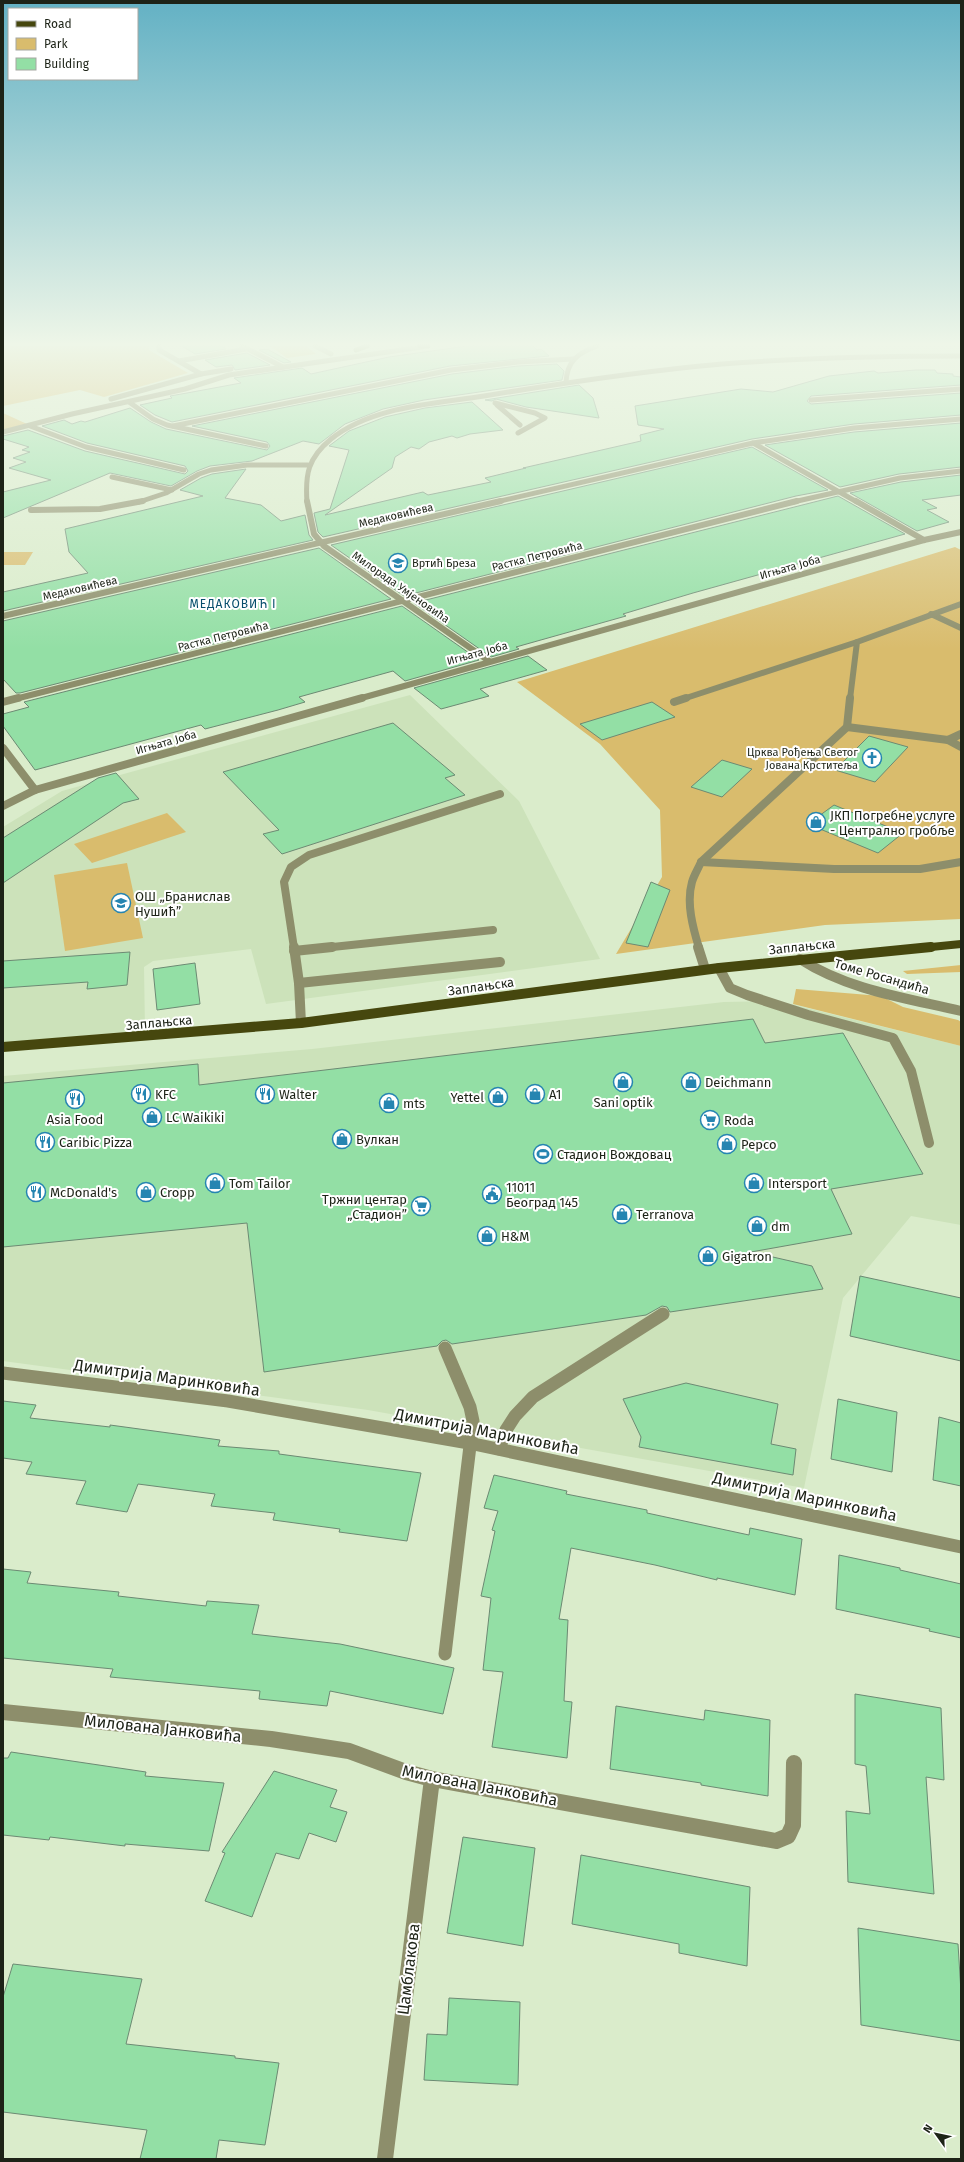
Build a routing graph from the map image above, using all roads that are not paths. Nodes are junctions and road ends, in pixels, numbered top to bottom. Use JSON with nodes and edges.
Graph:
{"nodes":[{"id":1,"x":86,"y":447,"type":"edge"},
{"id":2,"x":324,"y":447,"type":"edge"},
{"id":3,"x":736,"y":447,"type":"edge"},
{"id":4,"x":760,"y":447,"type":"edge"},
{"id":5,"x":308,"y":465,"type":"junction"},
{"id":6,"x":184,"y":470,"type":"dead end"},
{"id":7,"x":961,"y":471,"type":"edge"},
{"id":8,"x":112,"y":477,"type":"dead end"},
{"id":9,"x":172,"y":490,"type":"junction"},
{"id":10,"x":837,"y":491,"type":"junction"},
{"id":11,"x":31,"y":510,"type":"dead end"},
{"id":12,"x":961,"y":532,"type":"edge"},
{"id":13,"x":924,"y":540,"type":"junction"},
{"id":14,"x":321,"y":543,"type":"junction"},
{"id":15,"x":406,"y":601,"type":"junction"},
{"id":16,"x":961,"y":604,"type":"edge"},
{"id":17,"x":931,"y":614,"type":"junction"},
{"id":18,"x":3,"y":616,"type":"edge"},
{"id":19,"x":961,"y":628,"type":"edge"},
{"id":20,"x":857,"y":642,"type":"junction"},
{"id":21,"x":489,"y":661,"type":"junction"},
{"id":22,"x":3,"y":702,"type":"edge"},
{"id":23,"x":674,"y":702,"type":"dead end"},
{"id":24,"x":847,"y":728,"type":"junction"},
{"id":25,"x":961,"y":734,"type":"edge"},
{"id":26,"x":948,"y":740,"type":"junction"},
{"id":27,"x":961,"y":747,"type":"edge"},
{"id":28,"x":3,"y":748,"type":"edge"},
{"id":29,"x":35,"y":790,"type":"junction"},
{"id":30,"x":500,"y":794,"type":"dead end"},
{"id":31,"x":3,"y":806,"type":"edge"},
{"id":32,"x":701,"y":862,"type":"junction"},
{"id":33,"x":961,"y":862,"type":"edge"},
{"id":34,"x":493,"y":930,"type":"dead end"},
{"id":35,"x":961,"y":944,"type":"edge"},
{"id":36,"x":294,"y":951,"type":"junction"},
{"id":37,"x":800,"y":959,"type":"junction"},
{"id":38,"x":500,"y":962,"type":"dead end"},
{"id":39,"x":719,"y":968,"type":"junction"},
{"id":40,"x":705,"y":969,"type":"junction"},
{"id":41,"x":299,"y":983,"type":"junction"},
{"id":42,"x":961,"y":1011,"type":"edge"},
{"id":43,"x":301,"y":1023,"type":"junction"},
{"id":44,"x":3,"y":1048,"type":"edge"},
{"id":45,"x":929,"y":1143,"type":"dead end"},
{"id":46,"x":663,"y":1314,"type":"dead end"},
{"id":47,"x":445,"y":1348,"type":"dead end"},
{"id":48,"x":3,"y":1373,"type":"edge"},
{"id":49,"x":469,"y":1443,"type":"junction"},
{"id":50,"x":499,"y":1449,"type":"junction"},
{"id":51,"x":961,"y":1547,"type":"edge"},
{"id":52,"x":445,"y":1654,"type":"dead end"},
{"id":53,"x":3,"y":1712,"type":"edge"},
{"id":54,"x":794,"y":1763,"type":"dead end"},
{"id":55,"x":432,"y":1778,"type":"junction"},
{"id":56,"x":385,"y":2159,"type":"edge"}],
"edges":[{"from":1,"to":6,"type":"street"},
{"from":2,"to":5,"type":"street"},
{"from":3,"to":14,"type":"street","name":"Медаковићева"},
{"from":4,"to":10,"type":"street"},
{"from":5,"to":9,"type":"street"},
{"from":5,"to":14,"type":"street"},
{"from":7,"to":10,"type":"street","name":"Растка Петровића"},
{"from":8,"to":9,"type":"street"},
{"from":9,"to":11,"type":"street"},
{"from":10,"to":13,"type":"street"},
{"from":10,"to":15,"type":"street","name":"Растка Петровића"},
{"from":12,"to":13,"type":"street","name":"Игњата Јоба"},
{"from":13,"to":21,"type":"street","name":"Игњата Јоба"},
{"from":14,"to":15,"type":"street","name":"Милорада Умјеновића"},
{"from":14,"to":18,"type":"street","name":"Медаковићева"},
{"from":15,"to":21,"type":"street","name":"Милорада Умјеновића"},
{"from":15,"to":22,"type":"street","name":"Растка Петровића"},
{"from":16,"to":17,"type":"street"},
{"from":17,"to":19,"type":"street"},
{"from":17,"to":20,"type":"street"},
{"from":20,"to":23,"type":"street"},
{"from":20,"to":24,"type":"street"},
{"from":21,"to":29,"type":"street","name":"Игњата Јоба"},
{"from":24,"to":26,"type":"street"},
{"from":24,"to":32,"type":"street"},
{"from":25,"to":26,"type":"street"},
{"from":26,"to":27,"type":"street"},
{"from":28,"to":29,"type":"street"},
{"from":29,"to":31,"type":"street","name":"Игњата Јоба"},
{"from":30,"to":36,"type":"street"},
{"from":32,"to":33,"type":"street"},
{"from":32,"to":40,"type":"street"},
{"from":34,"to":36,"type":"street"},
{"from":35,"to":37,"type":"main road","name":"Заплањска"},
{"from":36,"to":41,"type":"street"},
{"from":37,"to":39,"type":"main road","name":"Заплањска"},
{"from":37,"to":42,"type":"street","name":"Томе Росандића"},
{"from":38,"to":41,"type":"street"},
{"from":39,"to":40,"type":"main road","name":"Заплањска"},
{"from":39,"to":45,"type":"street"},
{"from":40,"to":43,"type":"main road","name":"Заплањска"},
{"from":41,"to":43,"type":"street"},
{"from":43,"to":44,"type":"main road","name":"Заплањска"},
{"from":46,"to":50,"type":"street"},
{"from":47,"to":49,"type":"street"},
{"from":48,"to":49,"type":"street","name":"Димитрија Маринковића"},
{"from":49,"to":50,"type":"street","name":"Димитрија Маринковића"},
{"from":49,"to":52,"type":"street"},
{"from":50,"to":51,"type":"street","name":"Димитрија Маринковића"},
{"from":53,"to":55,"type":"street","name":"Милована Јанковића"},
{"from":54,"to":55,"type":"street","name":"Милована Јанковића"},
{"from":55,"to":56,"type":"street","name":"Цамблакова"}]}
